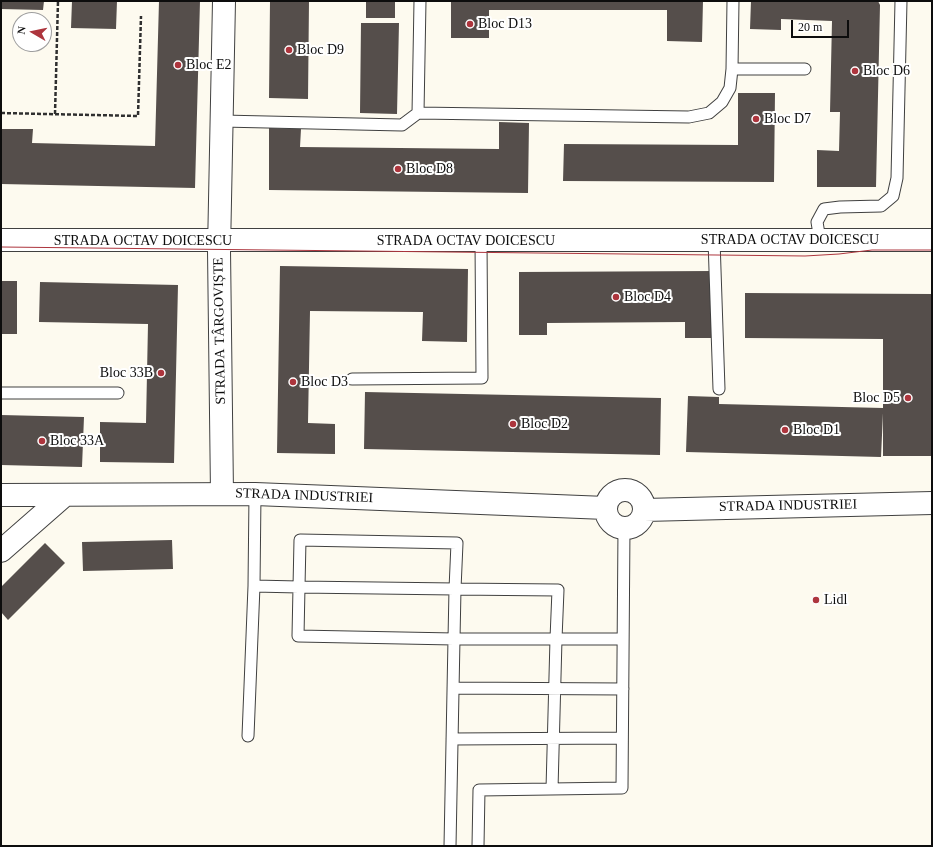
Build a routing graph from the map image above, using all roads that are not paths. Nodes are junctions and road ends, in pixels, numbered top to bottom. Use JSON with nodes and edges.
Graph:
{"nodes":[{"id":1,"x":224,"y":1,"type":"edge"},
{"id":2,"x":420,"y":1,"type":"edge"},
{"id":3,"x":733,"y":1,"type":"edge"},
{"id":4,"x":901,"y":1,"type":"edge"},
{"id":5,"x":732,"y":69,"type":"junction"},
{"id":6,"x":805,"y":69,"type":"dead end"},
{"id":7,"x":418,"y":113,"type":"junction"},
{"id":8,"x":222,"y":121,"type":"junction"},
{"id":9,"x":1,"y":240,"type":"edge"},
{"id":10,"x":714,"y":240,"type":"junction"},
{"id":11,"x":820,"y":240,"type":"junction"},
{"id":12,"x":932,"y":240,"type":"edge"},
{"id":13,"x":220,"y":241,"type":"junction"},
{"id":14,"x":481,"y":241,"type":"junction"},
{"id":15,"x":352,"y":378,"type":"dead end"},
{"id":16,"x":719,"y":389,"type":"dead end"},
{"id":17,"x":1,"y":393,"type":"edge"},
{"id":18,"x":118,"y":393,"type":"dead end"},
{"id":19,"x":222,"y":494,"type":"junction"},
{"id":20,"x":255,"y":494,"type":"junction"},
{"id":21,"x":1,"y":495,"type":"edge"},
{"id":22,"x":64,"y":496,"type":"junction"},
{"id":23,"x":932,"y":503,"type":"edge"},
{"id":24,"x":606,"y":508,"type":"junction"},
{"id":25,"x":644,"y":510,"type":"junction"},
{"id":26,"x":624,"y":528,"type":"junction"},
{"id":27,"x":1,"y":551,"type":"edge"},
{"id":28,"x":254,"y":586,"type":"junction"},
{"id":29,"x":299,"y":587,"type":"junction"},
{"id":30,"x":456,"y":589,"type":"junction"},
{"id":31,"x":454,"y":639,"type":"junction"},
{"id":32,"x":556,"y":639,"type":"junction"},
{"id":33,"x":623,"y":639,"type":"junction"},
{"id":34,"x":453,"y":688,"type":"junction"},
{"id":35,"x":555,"y":688,"type":"junction"},
{"id":36,"x":623,"y":689,"type":"junction"},
{"id":37,"x":248,"y":736,"type":"dead end"},
{"id":38,"x":553,"y":738,"type":"junction"},
{"id":39,"x":622,"y":738,"type":"junction"},
{"id":40,"x":452,"y":739,"type":"junction"},
{"id":41,"x":552,"y":788,"type":"junction"},
{"id":42,"x":450,"y":846,"type":"edge"},
{"id":43,"x":478,"y":846,"type":"edge"}],
"edges":[{"from":1,"to":8,"type":"street","name":"STRADA TÂRGOVIȘTE"},
{"from":2,"to":7,"type":"lane"},
{"from":3,"to":5,"type":"lane"},
{"from":4,"to":11,"type":"lane"},
{"from":5,"to":6,"type":"lane"},
{"from":5,"to":7,"type":"lane"},
{"from":7,"to":8,"type":"lane"},
{"from":8,"to":13,"type":"street","name":"STRADA TÂRGOVIȘTE"},
{"from":9,"to":13,"type":"street","name":"STRADA OCTAV DOICESCU"},
{"from":10,"to":11,"type":"street","name":"STRADA OCTAV DOICESCU"},
{"from":10,"to":14,"type":"street","name":"STRADA OCTAV DOICESCU"},
{"from":10,"to":16,"type":"lane"},
{"from":11,"to":12,"type":"street","name":"STRADA OCTAV DOICESCU"},
{"from":13,"to":14,"type":"street","name":"STRADA OCTAV DOICESCU"},
{"from":13,"to":19,"type":"street","name":"STRADA TÂRGOVIȘTE"},
{"from":14,"to":15,"type":"lane"},
{"from":17,"to":18,"type":"lane"},
{"from":19,"to":20,"type":"street","name":"STRADA INDUSTRIEI"},
{"from":19,"to":22,"type":"street","name":"STRADA INDUSTRIEI"},
{"from":20,"to":24,"type":"street","name":"STRADA INDUSTRIEI"},
{"from":20,"to":28,"type":"lane"},
{"from":21,"to":22,"type":"street","name":"STRADA INDUSTRIEI"},
{"from":22,"to":27,"type":"street"},
{"from":23,"to":25,"type":"street","name":"STRADA INDUSTRIEI"},
{"from":24,"to":25,"type":"street"},
{"from":24,"to":26,"type":"street"},
{"from":25,"to":26,"type":"street"},
{"from":26,"to":33,"type":"lane"},
{"from":28,"to":29,"type":"lane"},
{"from":28,"to":37,"type":"lane"},
{"from":29,"to":30,"type":"lane"},
{"from":29,"to":30,"type":"lane"},
{"from":29,"to":31,"type":"lane"},
{"from":30,"to":31,"type":"lane"},
{"from":30,"to":32,"type":"lane"},
{"from":31,"to":32,"type":"lane"},
{"from":31,"to":34,"type":"lane"},
{"from":32,"to":33,"type":"lane"},
{"from":32,"to":35,"type":"lane"},
{"from":33,"to":36,"type":"lane"},
{"from":34,"to":35,"type":"lane"},
{"from":34,"to":40,"type":"lane"},
{"from":35,"to":36,"type":"lane"},
{"from":35,"to":38,"type":"lane"},
{"from":36,"to":39,"type":"lane"},
{"from":38,"to":39,"type":"lane"},
{"from":38,"to":40,"type":"lane"},
{"from":38,"to":41,"type":"lane"},
{"from":39,"to":41,"type":"lane"},
{"from":40,"to":42,"type":"lane"},
{"from":41,"to":43,"type":"lane"}]}
